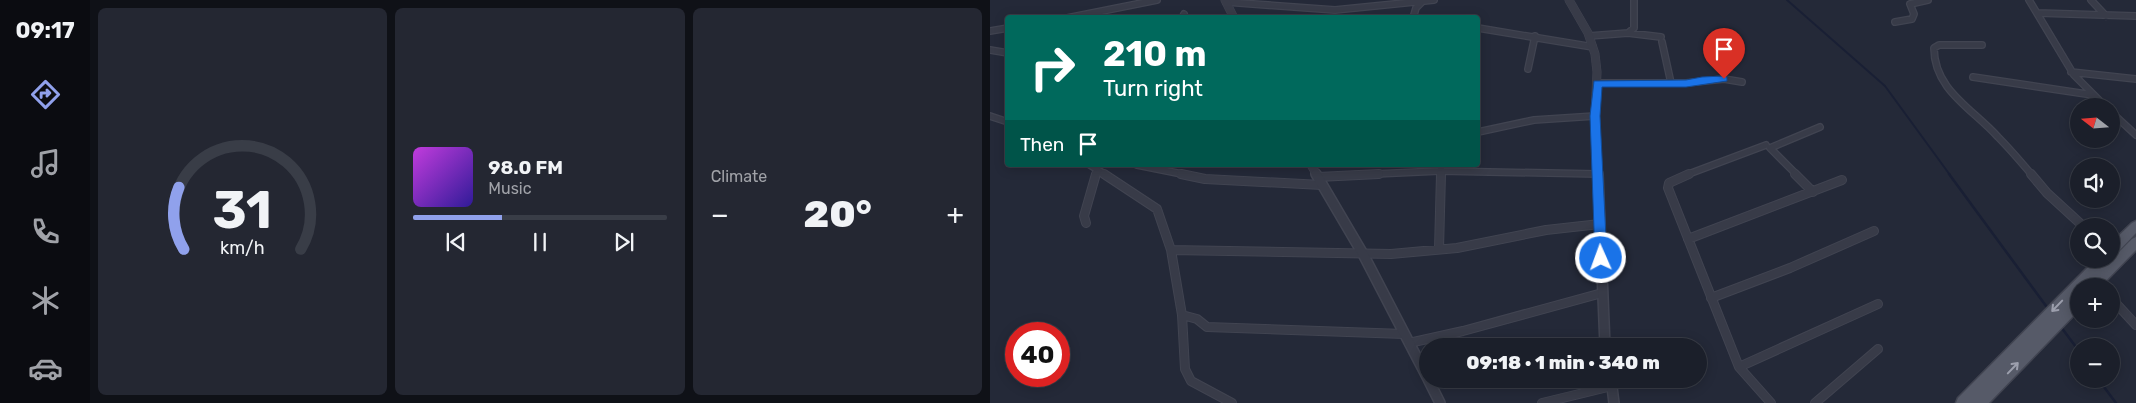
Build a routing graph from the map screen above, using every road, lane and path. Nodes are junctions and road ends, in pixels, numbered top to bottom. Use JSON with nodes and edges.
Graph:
{"nodes":[{"id":1,"x":1157,"y":0,"type":"edge"},
{"id":2,"x":1434,"y":0,"type":"edge"},
{"id":3,"x":1569,"y":0,"type":"edge"},
{"id":4,"x":1634,"y":0,"type":"edge"},
{"id":5,"x":1928,"y":0,"type":"edge"},
{"id":6,"x":2029,"y":0,"type":"edge"},
{"id":7,"x":2091,"y":0,"type":"edge"},
{"id":8,"x":1226,"y":1,"type":"edge"},
{"id":9,"x":1423,"y":1,"type":"edge"},
{"id":10,"x":2038,"y":13,"type":"junction"},
{"id":11,"x":1082,"y":15,"type":"edge"},
{"id":12,"x":1233,"y":15,"type":"edge"},
{"id":13,"x":1414,"y":15,"type":"edge"},
{"id":14,"x":2106,"y":16,"type":"junction"},
{"id":15,"x":2136,"y":16,"type":"edge"},
{"id":16,"x":1895,"y":22,"type":"dead end"},
{"id":17,"x":1005,"y":28,"type":"edge"},
{"id":18,"x":1480,"y":28,"type":"edge"},
{"id":19,"x":990,"y":30,"type":"edge"},
{"id":20,"x":1628,"y":33,"type":"junction"},
{"id":21,"x":1535,"y":36,"type":"junction"},
{"id":22,"x":1589,"y":36,"type":"junction"},
{"id":23,"x":1982,"y":45,"type":"dead end"},
{"id":24,"x":1594,"y":46,"type":"junction"},
{"id":25,"x":990,"y":50,"type":"edge"},
{"id":26,"x":1005,"y":52,"type":"edge"},
{"id":27,"x":1528,"y":69,"type":"dead end"},
{"id":28,"x":2071,"y":72,"type":"junction"},
{"id":29,"x":1973,"y":77,"type":"dead end"},
{"id":30,"x":2136,"y":79,"type":"edge"},
{"id":31,"x":1742,"y":82,"type":"dead end"},
{"id":32,"x":1598,"y":84,"type":"junction"},
{"id":33,"x":1670,"y":84,"type":"junction"},
{"id":34,"x":2094,"y":96,"type":"joint"},
{"id":35,"x":990,"y":116,"type":"edge"},
{"id":36,"x":1595,"y":116,"type":"junction"},
{"id":37,"x":2120,"y":120,"type":"edge"},
{"id":38,"x":1005,"y":121,"type":"edge"},
{"id":39,"x":1820,"y":127,"type":"dead end"},
{"id":40,"x":1480,"y":132,"type":"edge"},
{"id":41,"x":2136,"y":135,"type":"edge"},
{"id":42,"x":1766,"y":145,"type":"dead end"},
{"id":43,"x":1093,"y":167,"type":"edge"},
{"id":44,"x":1147,"y":167,"type":"edge"},
{"id":45,"x":1312,"y":167,"type":"edge"},
{"id":46,"x":1440,"y":168,"type":"edge"},
{"id":47,"x":1097,"y":170,"type":"junction"},
{"id":48,"x":1598,"y":174,"type":"junction"},
{"id":49,"x":1842,"y":180,"type":"dead end"},
{"id":50,"x":1320,"y":181,"type":"junction"},
{"id":51,"x":1813,"y":192,"type":"junction"},
{"id":52,"x":2075,"y":218,"type":"edge"},
{"id":53,"x":1086,"y":223,"type":"dead end"},
{"id":54,"x":1600,"y":224,"type":"junction"},
{"id":55,"x":2136,"y":226,"type":"edge"},
{"id":56,"x":1874,"y":231,"type":"dead end"},
{"id":57,"x":1688,"y":239,"type":"junction"},
{"id":58,"x":2120,"y":242,"type":"edge"},
{"id":59,"x":2136,"y":242,"type":"edge"},
{"id":60,"x":1439,"y":249,"type":"junction"},
{"id":61,"x":1171,"y":250,"type":"junction"},
{"id":62,"x":1363,"y":254,"type":"junction"},
{"id":63,"x":2094,"y":268,"type":"edge"},
{"id":64,"x":2103,"y":278,"type":"edge"},
{"id":65,"x":1602,"y":293,"type":"junction"},
{"id":66,"x":1711,"y":298,"type":"junction"},
{"id":67,"x":1878,"y":304,"type":"dead end"},
{"id":68,"x":2120,"y":308,"type":"edge"},
{"id":69,"x":2070,"y":310,"type":"edge"},
{"id":70,"x":1182,"y":315,"type":"junction"},
{"id":71,"x":2136,"y":325,"type":"edge"},
{"id":72,"x":1407,"y":338,"type":"junction"},
{"id":73,"x":1605,"y":338,"type":"edge"},
{"id":74,"x":1878,"y":349,"type":"dead end"},
{"id":75,"x":1419,"y":361,"type":"edge"},
{"id":76,"x":1739,"y":367,"type":"junction"},
{"id":77,"x":1432,"y":388,"type":"edge"},
{"id":78,"x":1591,"y":388,"type":"edge"},
{"id":79,"x":1612,"y":388,"type":"edge"},
{"id":80,"x":1232,"y":403,"type":"edge"},
{"id":81,"x":1440,"y":403,"type":"edge"},
{"id":82,"x":1542,"y":403,"type":"edge"},
{"id":83,"x":1614,"y":403,"type":"edge"},
{"id":84,"x":1771,"y":403,"type":"edge"},
{"id":85,"x":1815,"y":403,"type":"edge"},
{"id":86,"x":1963,"y":403,"type":"edge"},
{"id":87,"x":1979,"y":403,"type":"edge"}],
"edges":[{"from":1,"to":11,"type":"street"},
{"from":2,"to":9,"type":"street"},
{"from":3,"to":22,"type":"street"},
{"from":4,"to":20,"type":"street"},
{"from":5,"to":16,"type":"street"},
{"from":6,"to":10,"type":"street"},
{"from":7,"to":14,"type":"street"},
{"from":8,"to":9,"type":"street"},
{"from":8,"to":12,"type":"street"},
{"from":9,"to":13,"type":"street"},
{"from":10,"to":14,"type":"street"},
{"from":10,"to":28,"type":"street"},
{"from":14,"to":15,"type":"street"},
{"from":17,"to":19,"type":"street"},
{"from":18,"to":21,"type":"street"},
{"from":20,"to":22,"type":"street"},
{"from":20,"to":33,"type":"street"},
{"from":21,"to":24,"type":"street"},
{"from":21,"to":27,"type":"street"},
{"from":22,"to":24,"type":"street"},
{"from":23,"to":52,"type":"street"},
{"from":24,"to":32,"type":"street"},
{"from":25,"to":26,"type":"street"},
{"from":28,"to":30,"type":"street"},
{"from":28,"to":34,"type":"street"},
{"from":29,"to":34,"type":"street"},
{"from":31,"to":33,"type":"street"},
{"from":32,"to":33,"type":"street"},
{"from":32,"to":36,"type":"street"},
{"from":35,"to":38,"type":"street"},
{"from":36,"to":40,"type":"street"},
{"from":36,"to":48,"type":"street"},
{"from":37,"to":41,"type":"street"},
{"from":39,"to":51,"type":"street"},
{"from":42,"to":57,"type":"street"},
{"from":43,"to":47,"type":"street"},
{"from":44,"to":50,"type":"street"},
{"from":45,"to":50,"type":"street"},
{"from":46,"to":48,"type":"street"},
{"from":46,"to":50,"type":"street"},
{"from":46,"to":60,"type":"street"},
{"from":47,"to":53,"type":"street"},
{"from":47,"to":61,"type":"street"},
{"from":48,"to":54,"type":"street"},
{"from":49,"to":51,"type":"street"},
{"from":50,"to":62,"type":"street"},
{"from":51,"to":57,"type":"street"},
{"from":54,"to":60,"type":"street"},
{"from":54,"to":65,"type":"street"},
{"from":55,"to":58,"type":"main road"},
{"from":56,"to":66,"type":"street"},
{"from":57,"to":66,"type":"street"},
{"from":59,"to":64,"type":"main road"},
{"from":60,"to":62,"type":"street"},
{"from":61,"to":62,"type":"street"},
{"from":61,"to":70,"type":"street"},
{"from":62,"to":72,"type":"street"},
{"from":63,"to":86,"type":"main road","one_way":true},
{"from":65,"to":72,"type":"street"},
{"from":65,"to":73,"type":"street"},
{"from":66,"to":76,"type":"street"},
{"from":67,"to":76,"type":"street"},
{"from":68,"to":71,"type":"street"},
{"from":87,"to":69,"type":"main road","one_way":true},
{"from":70,"to":72,"type":"street"},
{"from":70,"to":80,"type":"street"},
{"from":72,"to":75,"type":"street"},
{"from":74,"to":85,"type":"street"},
{"from":76,"to":84,"type":"street"},
{"from":77,"to":81,"type":"street"},
{"from":78,"to":82,"type":"street"},
{"from":79,"to":83,"type":"street"}]}
